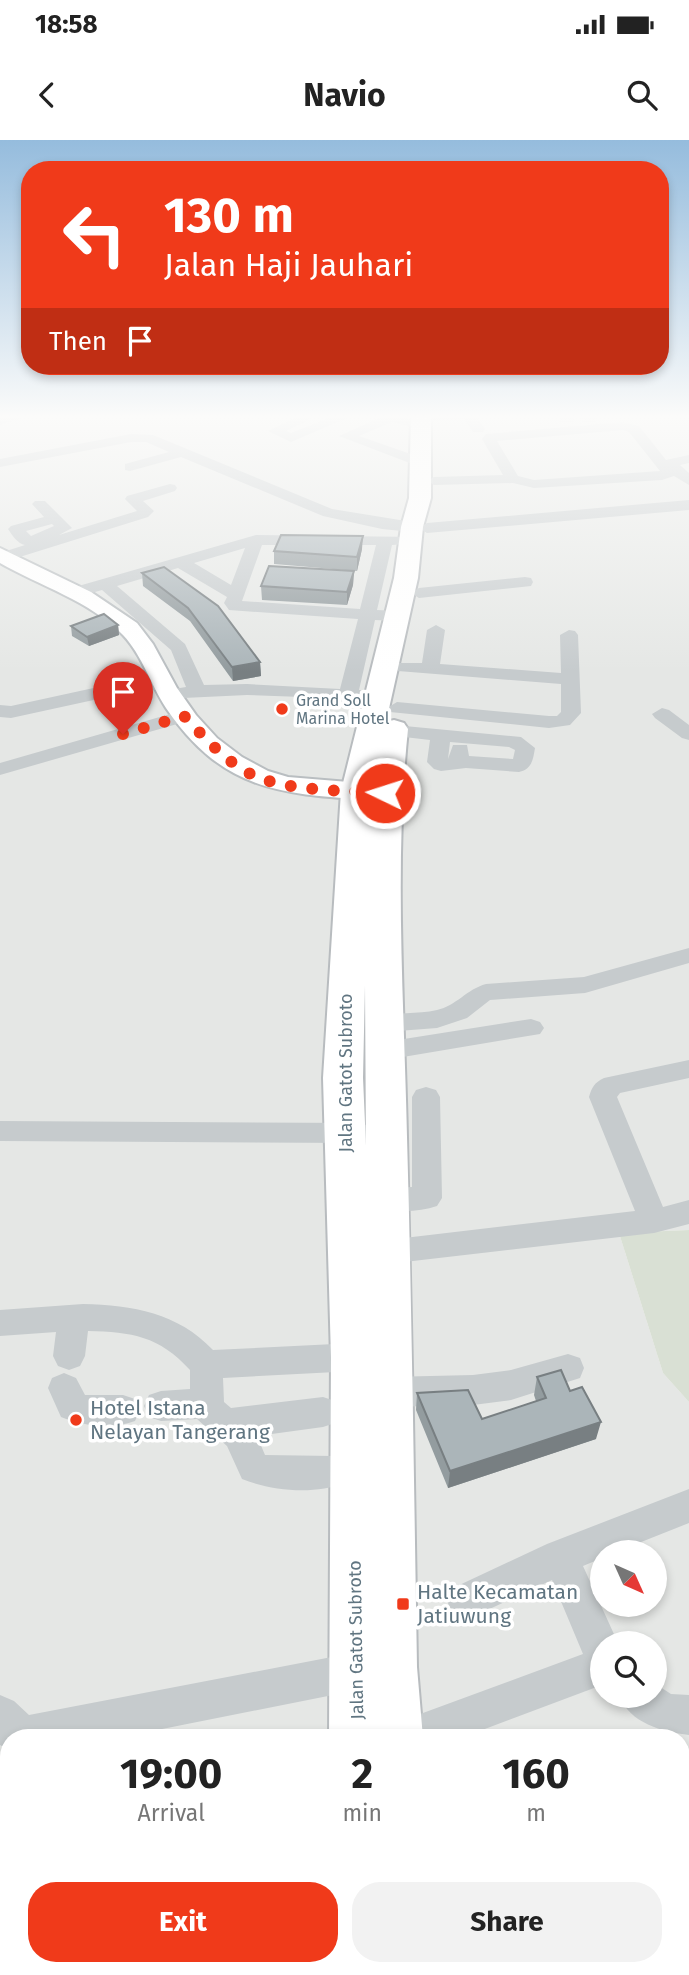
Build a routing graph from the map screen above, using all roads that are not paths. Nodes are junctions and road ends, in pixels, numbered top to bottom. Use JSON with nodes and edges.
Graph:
{"nodes":[{"id":1,"x":134,"y":501,"type":"edge"},
{"id":2,"x":297,"y":501,"type":"edge"},
{"id":3,"x":412,"y":501,"type":"edge"},
{"id":4,"x":40,"y":504,"type":"dead end"},
{"id":5,"x":689,"y":505,"type":"edge"},
{"id":6,"x":404,"y":537,"type":"junction"},
{"id":7,"x":256,"y":540,"type":"junction"},
{"id":8,"x":1,"y":553,"type":"edge"},
{"id":9,"x":180,"y":562,"type":"junction"},
{"id":10,"x":525,"y":582,"type":"dead end"},
{"id":11,"x":105,"y":584,"type":"junction"},
{"id":12,"x":74,"y":593,"type":"junction"},
{"id":13,"x":236,"y":595,"type":"junction"},
{"id":14,"x":408,"y":605,"type":"junction"},
{"id":15,"x":118,"y":609,"type":"junction"},
{"id":16,"x":370,"y":614,"type":"junction"},
{"id":17,"x":436,"y":630,"type":"dead end"},
{"id":18,"x":569,"y":635,"type":"dead end"},
{"id":19,"x":570,"y":677,"type":"junction"},
{"id":20,"x":166,"y":689,"type":"junction"},
{"id":21,"x":197,"y":690,"type":"junction"},
{"id":22,"x":410,"y":702,"type":"junction"},
{"id":23,"x":0,"y":711,"type":"edge"},
{"id":24,"x":662,"y":714,"type":"dead end"},
{"id":25,"x":184,"y":716,"type":"junction"},
{"id":26,"x":689,"y":734,"type":"edge"},
{"id":27,"x":0,"y":769,"type":"edge"},
{"id":28,"x":371,"y":792,"type":"junction"},
{"id":29,"x":687,"y":955,"type":"dead end"},
{"id":30,"x":531,"y":1028,"type":"dead end"},
{"id":31,"x":385,"y":1037,"type":"junction"},
{"id":32,"x":689,"y":1069,"type":"edge"},
{"id":33,"x":426,"y":1097,"type":"dead end"},
{"id":34,"x":0,"y":1131,"type":"edge"},
{"id":35,"x":373,"y":1140,"type":"junction"},
{"id":36,"x":427,"y":1153,"type":"junction"},
{"id":37,"x":387,"y":1199,"type":"junction"},
{"id":38,"x":689,"y":1212,"type":"edge"},
{"id":39,"x":654,"y":1221,"type":"junction"},
{"id":40,"x":387,"y":1252,"type":"junction"},
{"id":41,"x":74,"y":1319,"type":"junction"},
{"id":42,"x":0,"y":1323,"type":"edge"},
{"id":43,"x":355,"y":1357,"type":"junction"},
{"id":44,"x":206,"y":1365,"type":"junction"},
{"id":45,"x":568,"y":1368,"type":"dead end"},
{"id":46,"x":388,"y":1392,"type":"junction"},
{"id":47,"x":161,"y":1406,"type":"dead end"},
{"id":48,"x":123,"y":1410,"type":"dead end"},
{"id":49,"x":323,"y":1412,"type":"dead end"},
{"id":50,"x":217,"y":1413,"type":"junction"},
{"id":51,"x":333,"y":1472,"type":"dead end"},
{"id":52,"x":689,"y":1506,"type":"edge"},
{"id":53,"x":560,"y":1557,"type":"junction"},
{"id":54,"x":466,"y":1601,"type":"dead end"},
{"id":55,"x":593,"y":1631,"type":"edge"},
{"id":56,"x":372,"y":1669,"type":"junction"},
{"id":57,"x":590,"y":1670,"type":"edge"},
{"id":58,"x":658,"y":1708,"type":"edge"},
{"id":59,"x":0,"y":1715,"type":"edge"},
{"id":60,"x":689,"y":1715,"type":"edge"},
{"id":61,"x":12,"y":1729,"type":"edge"},
{"id":62,"x":60,"y":1729,"type":"edge"},
{"id":63,"x":360,"y":1729,"type":"edge"},
{"id":64,"x":391,"y":1729,"type":"edge"},
{"id":65,"x":431,"y":1729,"type":"edge"}],
"edges":[{"from":1,"to":8,"type":"street"},
{"from":2,"to":6,"type":"street"},
{"from":3,"to":6,"type":"highway","name":"Jalan Gatot Subroto"},
{"from":4,"to":8,"type":"street"},
{"from":5,"to":6,"type":"street"},
{"from":6,"to":7,"type":"street"},
{"from":6,"to":14,"type":"highway","name":"Jalan Gatot Subroto"},
{"from":6,"to":16,"type":"street"},
{"from":7,"to":9,"type":"street"},
{"from":7,"to":13,"type":"street"},
{"from":8,"to":12,"type":"main road"},
{"from":9,"to":11,"type":"street"},
{"from":9,"to":13,"type":"street"},
{"from":10,"to":14,"type":"street"},
{"from":11,"to":12,"type":"street"},
{"from":11,"to":15,"type":"street"},
{"from":12,"to":15,"type":"main road"},
{"from":13,"to":16,"type":"street"},
{"from":14,"to":16,"type":"street"},
{"from":14,"to":22,"type":"highway","name":"Jalan Gatot Subroto"},
{"from":15,"to":20,"type":"main road"},
{"from":15,"to":21,"type":"street"},
{"from":16,"to":22,"type":"street"},
{"from":17,"to":22,"type":"street"},
{"from":18,"to":19,"type":"street"},
{"from":19,"to":22,"type":"street"},
{"from":19,"to":22,"type":"street"},
{"from":20,"to":21,"type":"street"},
{"from":20,"to":23,"type":"street"},
{"from":20,"to":25,"type":"main road"},
{"from":21,"to":22,"type":"street"},
{"from":22,"to":22,"type":"street"},
{"from":22,"to":28,"type":"highway","name":"Jalan Gatot Subroto"},
{"from":24,"to":26,"type":"street"},
{"from":25,"to":27,"type":"street"},
{"from":25,"to":28,"type":"main road"},
{"from":28,"to":31,"type":"highway","name":"Jalan Gatot Subroto"},
{"from":28,"to":35,"type":"highway","name":"Jalan Gatot Subroto"},
{"from":29,"to":31,"type":"street"},
{"from":30,"to":31,"type":"street"},
{"from":31,"to":35,"type":"highway","name":"Jalan Gatot Subroto"},
{"from":32,"to":39,"type":"street"},
{"from":33,"to":36,"type":"street"},
{"from":34,"to":35,"type":"street"},
{"from":35,"to":36,"type":"street"},
{"from":35,"to":37,"type":"highway","name":"Jalan Gatot Subroto"},
{"from":35,"to":43,"type":"highway","name":"Jalan Gatot Subroto"},
{"from":36,"to":37,"type":"street"},
{"from":37,"to":40,"type":"highway","name":"Jalan Gatot Subroto"},
{"from":38,"to":39,"type":"street"},
{"from":39,"to":40,"type":"street"},
{"from":40,"to":46,"type":"highway","name":"Jalan Gatot Subroto"},
{"from":41,"to":42,"type":"street"},
{"from":41,"to":44,"type":"street"},
{"from":41,"to":48,"type":"street"},
{"from":43,"to":44,"type":"street"},
{"from":43,"to":56,"type":"highway","name":"Jalan Gatot Subroto"},
{"from":44,"to":50,"type":"street"},
{"from":45,"to":46,"type":"street"},
{"from":46,"to":56,"type":"highway","name":"Jalan Gatot Subroto"},
{"from":47,"to":50,"type":"street"},
{"from":49,"to":50,"type":"street"},
{"from":50,"to":51,"type":"street"},
{"from":52,"to":53,"type":"street"},
{"from":53,"to":54,"type":"street"},
{"from":53,"to":55,"type":"street"},
{"from":56,"to":62,"type":"street"},
{"from":56,"to":63,"type":"highway","name":"Jalan Gatot Subroto"},
{"from":56,"to":64,"type":"highway","name":"Jalan Gatot Subroto"},
{"from":57,"to":65,"type":"street"},
{"from":58,"to":60,"type":"street"},
{"from":59,"to":61,"type":"street"}]}
